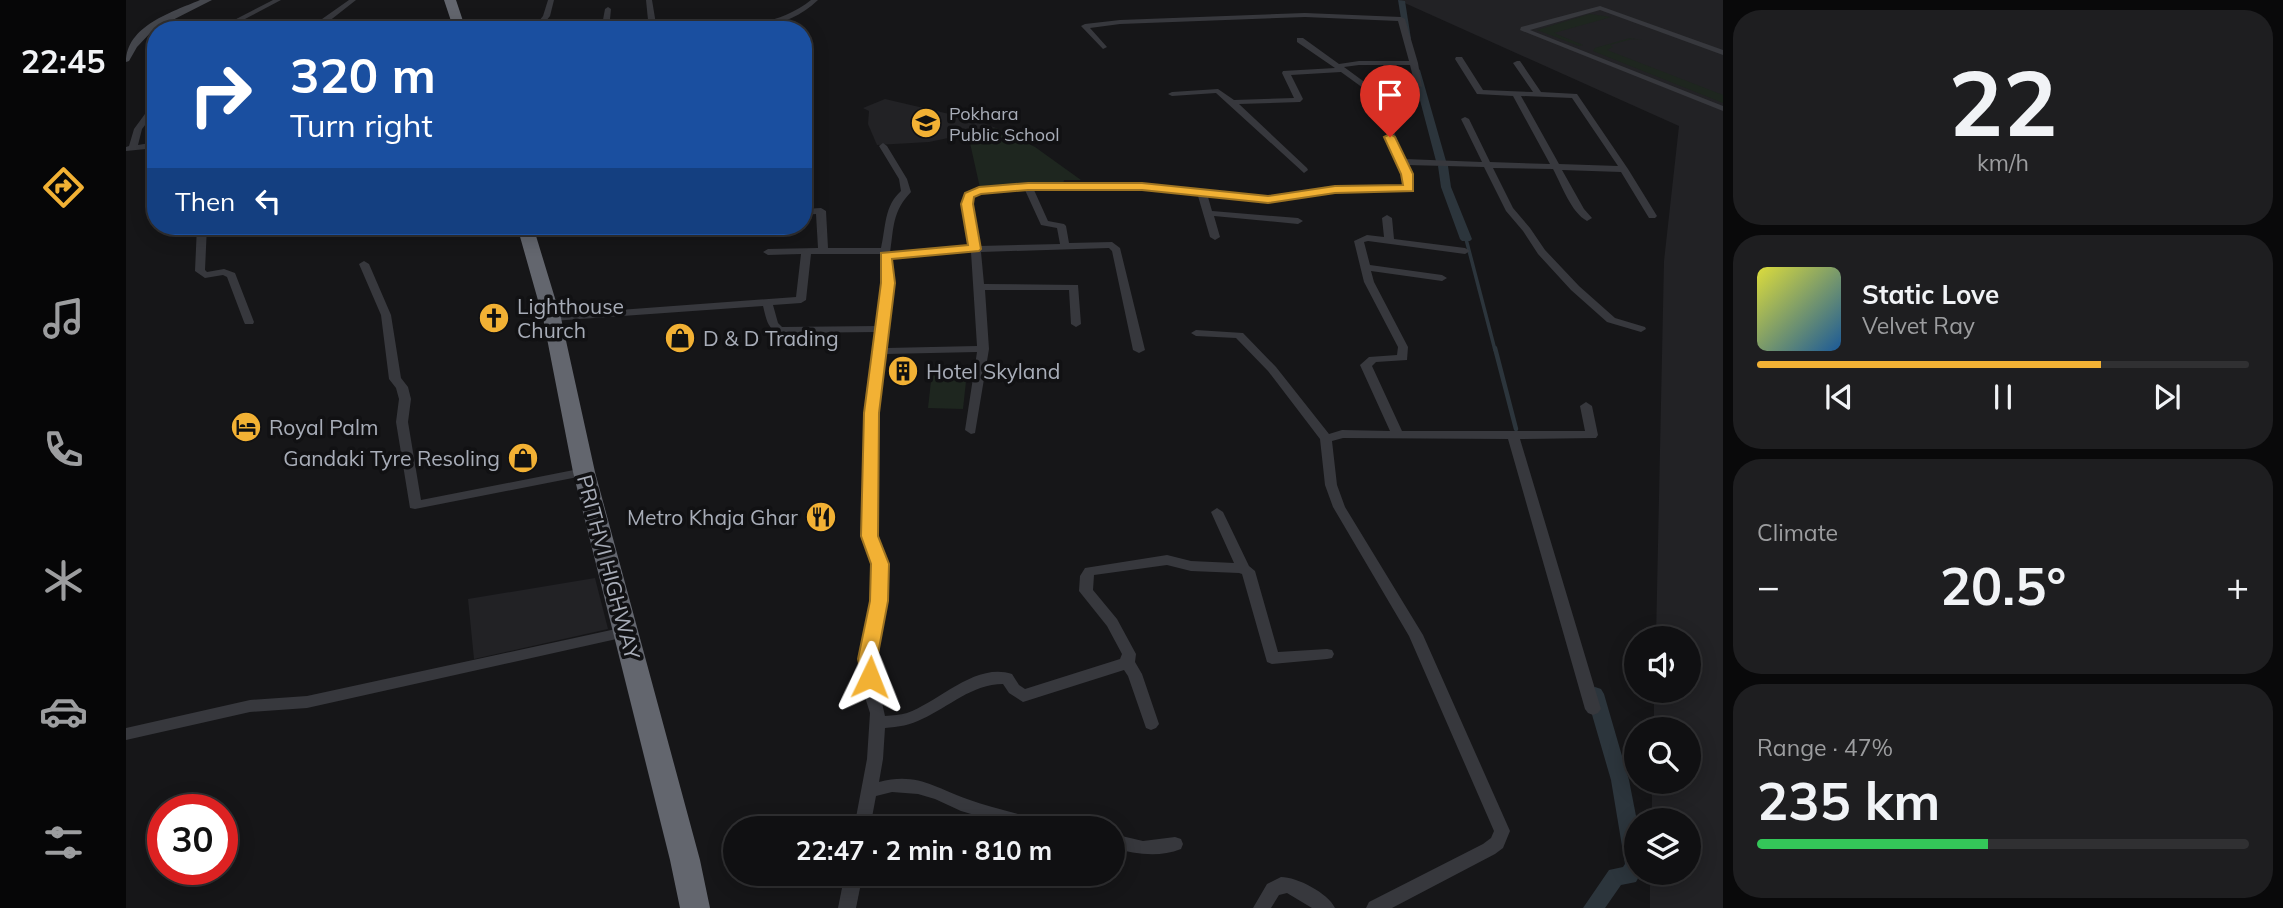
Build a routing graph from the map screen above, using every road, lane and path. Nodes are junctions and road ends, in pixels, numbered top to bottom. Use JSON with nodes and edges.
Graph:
{"nodes":[{"id":1,"x":208,"y":0,"type":"edge"},
{"id":2,"x":278,"y":0,"type":"edge"},
{"id":3,"x":353,"y":0,"type":"edge"},
{"id":4,"x":450,"y":0,"type":"edge"},
{"id":5,"x":551,"y":0,"type":"edge"},
{"id":6,"x":649,"y":0,"type":"edge"},
{"id":7,"x":815,"y":0,"type":"edge"},
{"id":8,"x":608,"y":9,"type":"dead end"},
{"id":9,"x":163,"y":21,"type":"edge"},
{"id":10,"x":236,"y":21,"type":"edge"},
{"id":11,"x":324,"y":21,"type":"edge"},
{"id":12,"x":457,"y":21,"type":"edge"},
{"id":13,"x":542,"y":21,"type":"edge"},
{"id":14,"x":606,"y":21,"type":"edge"},
{"id":15,"x":652,"y":21,"type":"edge"},
{"id":16,"x":784,"y":21,"type":"edge"},
{"id":17,"x":147,"y":31,"type":"edge"},
{"id":18,"x":1300,"y":40,"type":"dead end"},
{"id":19,"x":1103,"y":47,"type":"dead end"},
{"id":20,"x":1723,"y":53,"type":"edge"},
{"id":21,"x":126,"y":59,"type":"edge"},
{"id":22,"x":1459,"y":59,"type":"dead end"},
{"id":23,"x":1414,"y":63,"type":"junction"},
{"id":24,"x":1517,"y":63,"type":"dead end"},
{"id":25,"x":1341,"y":68,"type":"junction"},
{"id":26,"x":1419,"y":85,"type":"dead end"},
{"id":27,"x":1172,"y":94,"type":"dead end"},
{"id":28,"x":1516,"y":94,"type":"junction"},
{"id":29,"x":1538,"y":94,"type":"junction"},
{"id":30,"x":1232,"y":102,"type":"junction"},
{"id":31,"x":1723,"y":110,"type":"edge"},
{"id":32,"x":147,"y":117,"type":"edge"},
{"id":33,"x":1465,"y":119,"type":"dead end"},
{"id":34,"x":883,"y":146,"type":"dead end"},
{"id":35,"x":130,"y":149,"type":"edge"},
{"id":36,"x":1402,"y":162,"type":"junction"},
{"id":37,"x":1488,"y":164,"type":"junction"},
{"id":38,"x":1556,"y":166,"type":"junction"},
{"id":39,"x":1624,"y":169,"type":"junction"},
{"id":40,"x":1304,"y":170,"type":"dead end"},
{"id":41,"x":1028,"y":187,"type":"junction"},
{"id":42,"x":1202,"y":193,"type":"junction"},
{"id":43,"x":812,"y":212,"type":"edge"},
{"id":44,"x":1208,"y":213,"type":"junction"},
{"id":45,"x":1652,"y":216,"type":"dead end"},
{"id":46,"x":1387,"y":218,"type":"dead end"},
{"id":47,"x":1587,"y":218,"type":"dead end"},
{"id":48,"x":1298,"y":221,"type":"dead end"},
{"id":49,"x":202,"y":235,"type":"edge"},
{"id":50,"x":528,"y":235,"type":"edge"},
{"id":51,"x":1216,"y":237,"type":"dead end"},
{"id":52,"x":1389,"y":241,"type":"junction"},
{"id":53,"x":1065,"y":246,"type":"junction"},
{"id":54,"x":975,"y":249,"type":"junction"},
{"id":55,"x":823,"y":250,"type":"junction"},
{"id":56,"x":806,"y":251,"type":"junction"},
{"id":57,"x":1465,"y":251,"type":"dead end"},
{"id":58,"x":768,"y":253,"type":"dead end"},
{"id":59,"x":885,"y":253,"type":"junction"},
{"id":60,"x":365,"y":264,"type":"dead end"},
{"id":61,"x":1366,"y":267,"type":"junction"},
{"id":62,"x":1442,"y":278,"type":"dead end"},
{"id":63,"x":980,"y":287,"type":"junction"},
{"id":64,"x":767,"y":302,"type":"junction"},
{"id":65,"x":552,"y":318,"type":"junction"},
{"id":66,"x":249,"y":322,"type":"dead end"},
{"id":67,"x":1076,"y":324,"type":"dead end"},
{"id":68,"x":883,"y":329,"type":"junction"},
{"id":69,"x":1641,"y":329,"type":"dead end"},
{"id":70,"x":1196,"y":333,"type":"dead end"},
{"id":71,"x":983,"y":349,"type":"junction"},
{"id":72,"x":1139,"y":350,"type":"dead end"},
{"id":73,"x":881,"y":351,"type":"junction"},
{"id":74,"x":1586,"y":406,"type":"dead end"},
{"id":75,"x":971,"y":430,"type":"dead end"},
{"id":76,"x":1398,"y":434,"type":"junction"},
{"id":77,"x":1513,"y":435,"type":"junction"},
{"id":78,"x":1326,"y":439,"type":"junction"},
{"id":79,"x":584,"y":472,"type":"junction"},
{"id":80,"x":1217,"y":512,"type":"dead end"},
{"id":81,"x":1244,"y":569,"type":"junction"},
{"id":82,"x":625,"y":632,"type":"junction"},
{"id":83,"x":1327,"y":654,"type":"dead end"},
{"id":84,"x":1127,"y":663,"type":"junction"},
{"id":85,"x":1593,"y":709,"type":"dead end"},
{"id":86,"x":876,"y":723,"type":"junction"},
{"id":87,"x":1151,"y":724,"type":"dead end"},
{"id":88,"x":126,"y":734,"type":"edge"},
{"id":89,"x":869,"y":790,"type":"junction"},
{"id":90,"x":864,"y":816,"type":"edge"},
{"id":91,"x":1003,"y":816,"type":"edge"},
{"id":92,"x":1125,"y":844,"type":"edge"},
{"id":93,"x":1175,"y":844,"type":"dead end"},
{"id":94,"x":851,"y":886,"type":"edge"},
{"id":95,"x":695,"y":908,"type":"edge"},
{"id":96,"x":847,"y":908,"type":"edge"},
{"id":97,"x":1262,"y":908,"type":"edge"},
{"id":98,"x":1326,"y":908,"type":"edge"},
{"id":99,"x":1375,"y":908,"type":"edge"}],
"edges":[{"from":1,"to":9,"type":"main road"},
{"from":2,"to":10,"type":"street"},
{"from":3,"to":11,"type":"street"},
{"from":4,"to":12,"type":"highway"},
{"from":5,"to":13,"type":"street"},
{"from":6,"to":15,"type":"street"},
{"from":7,"to":16,"type":"street"},
{"from":8,"to":14,"type":"street"},
{"from":17,"to":21,"type":"main road"},
{"from":18,"to":25,"type":"street"},
{"from":19,"to":23,"type":"street"},
{"from":20,"to":31,"type":"street"},
{"from":22,"to":28,"type":"street"},
{"from":23,"to":25,"type":"street"},
{"from":23,"to":26,"type":"street"},
{"from":24,"to":29,"type":"street"},
{"from":25,"to":30,"type":"street"},
{"from":25,"to":36,"type":"street"},
{"from":27,"to":30,"type":"street"},
{"from":28,"to":29,"type":"street"},
{"from":28,"to":38,"type":"street"},
{"from":29,"to":39,"type":"street"},
{"from":30,"to":40,"type":"street"},
{"from":32,"to":35,"type":"street"},
{"from":33,"to":37,"type":"street"},
{"from":34,"to":59,"type":"street"},
{"from":36,"to":37,"type":"street"},
{"from":36,"to":42,"type":"street"},
{"from":37,"to":38,"type":"street"},
{"from":37,"to":69,"type":"street"},
{"from":38,"to":39,"type":"street"},
{"from":38,"to":47,"type":"street"},
{"from":39,"to":45,"type":"street"},
{"from":41,"to":42,"type":"street"},
{"from":41,"to":53,"type":"street"},
{"from":41,"to":54,"type":"street"},
{"from":42,"to":44,"type":"street"},
{"from":43,"to":55,"type":"street"},
{"from":44,"to":48,"type":"street"},
{"from":44,"to":51,"type":"street"},
{"from":46,"to":52,"type":"street"},
{"from":49,"to":66,"type":"street"},
{"from":50,"to":65,"type":"highway","name":"PRITHVI HIGHWAY"},
{"from":52,"to":57,"type":"street"},
{"from":52,"to":61,"type":"street"},
{"from":53,"to":54,"type":"street"},
{"from":53,"to":72,"type":"street"},
{"from":54,"to":59,"type":"street"},
{"from":54,"to":63,"type":"street"},
{"from":55,"to":56,"type":"street"},
{"from":55,"to":59,"type":"street"},
{"from":56,"to":58,"type":"street"},
{"from":56,"to":64,"type":"street"},
{"from":59,"to":68,"type":"street"},
{"from":60,"to":79,"type":"street"},
{"from":61,"to":62,"type":"street"},
{"from":61,"to":76,"type":"street"},
{"from":63,"to":67,"type":"street"},
{"from":63,"to":71,"type":"street"},
{"from":64,"to":65,"type":"street"},
{"from":64,"to":68,"type":"street"},
{"from":65,"to":79,"type":"highway","name":"PRITHVI HIGHWAY"},
{"from":68,"to":73,"type":"street"},
{"from":70,"to":78,"type":"street"},
{"from":71,"to":73,"type":"street"},
{"from":71,"to":75,"type":"street"},
{"from":73,"to":86,"type":"street"},
{"from":74,"to":77,"type":"street"},
{"from":76,"to":77,"type":"street"},
{"from":76,"to":78,"type":"street"},
{"from":77,"to":85,"type":"street"},
{"from":78,"to":99,"type":"street"},
{"from":79,"to":82,"type":"highway","name":"PRITHVI HIGHWAY"},
{"from":80,"to":81,"type":"street"},
{"from":81,"to":83,"type":"street"},
{"from":81,"to":84,"type":"street"},
{"from":82,"to":88,"type":"street"},
{"from":82,"to":95,"type":"highway","name":"PRITHVI HIGHWAY"},
{"from":84,"to":86,"type":"street"},
{"from":84,"to":87,"type":"street"},
{"from":86,"to":89,"type":"street"},
{"from":89,"to":90,"type":"street"},
{"from":89,"to":91,"type":"street"},
{"from":92,"to":93,"type":"street"},
{"from":94,"to":96,"type":"street"},
{"from":97,"to":98,"type":"street"}]}
